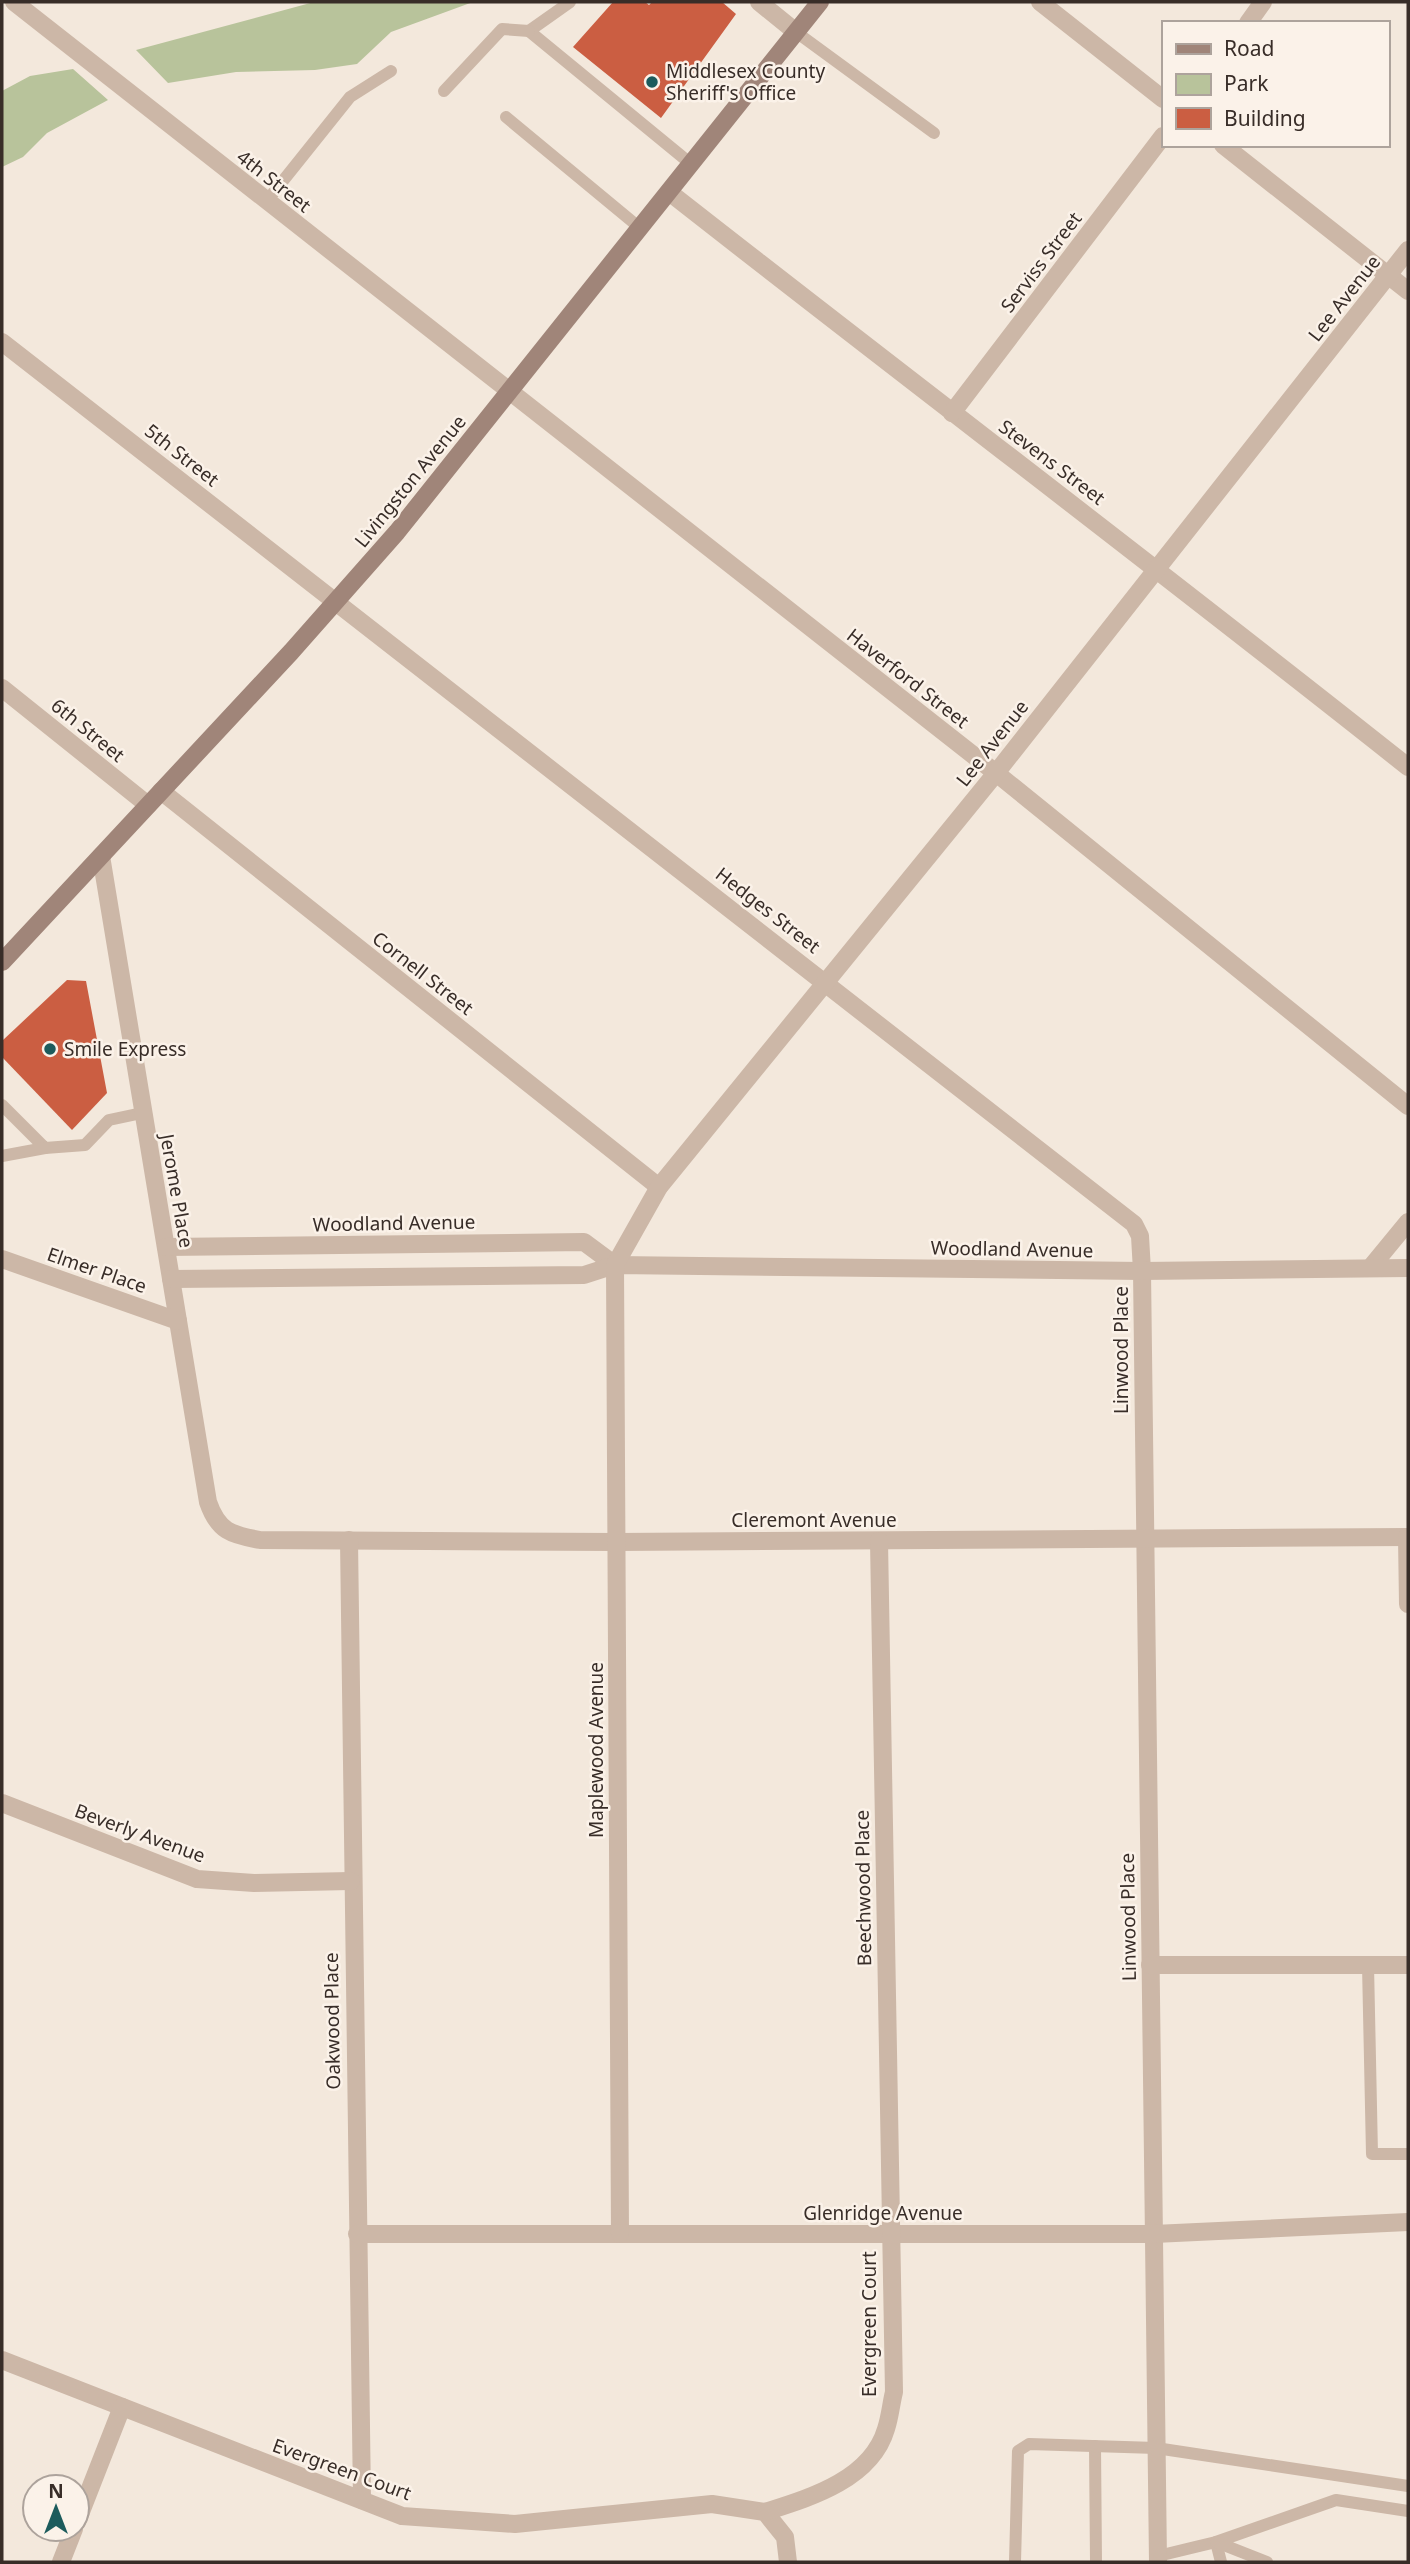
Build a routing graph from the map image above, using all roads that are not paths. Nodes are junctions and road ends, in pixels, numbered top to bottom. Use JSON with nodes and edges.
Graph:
{"nodes":[{"id":1,"x":14,"y":2,"type":"edge"},
{"id":2,"x":570,"y":2,"type":"edge"},
{"id":3,"x":759,"y":2,"type":"edge"},
{"id":4,"x":820,"y":2,"type":"edge"},
{"id":5,"x":1040,"y":2,"type":"edge"},
{"id":6,"x":1263,"y":2,"type":"edge"},
{"id":7,"x":1249,"y":21,"type":"edge"},
{"id":8,"x":528,"y":30,"type":"junction"},
{"id":9,"x":796,"y":32,"type":"junction"},
{"id":10,"x":391,"y":71,"type":"dead end"},
{"id":11,"x":444,"y":92,"type":"dead end"},
{"id":12,"x":1162,"y":98,"type":"edge"},
{"id":13,"x":506,"y":117,"type":"dead end"},
{"id":14,"x":934,"y":133,"type":"dead end"},
{"id":15,"x":1162,"y":137,"type":"edge"},
{"id":16,"x":1226,"y":147,"type":"edge"},
{"id":17,"x":691,"y":164,"type":"junction"},
{"id":18,"x":669,"y":192,"type":"junction"},
{"id":19,"x":266,"y":202,"type":"junction"},
{"id":20,"x":640,"y":228,"type":"junction"},
{"id":21,"x":1408,"y":250,"type":"edge"},
{"id":22,"x":1388,"y":275,"type":"junction"},
{"id":23,"x":1408,"y":291,"type":"edge"},
{"id":24,"x":2,"y":342,"type":"edge"},
{"id":25,"x":509,"y":393,"type":"junction"},
{"id":26,"x":952,"y":413,"type":"junction"},
{"id":27,"x":1157,"y":568,"type":"junction"},
{"id":28,"x":336,"y":601,"type":"junction"},
{"id":29,"x":2,"y":688,"type":"edge"},
{"id":30,"x":1408,"y":767,"type":"edge"},
{"id":31,"x":996,"y":773,"type":"junction"},
{"id":32,"x":161,"y":791,"type":"junction"},
{"id":33,"x":148,"y":805,"type":"junction"},
{"id":34,"x":101,"y":856,"type":"junction"},
{"id":35,"x":2,"y":962,"type":"edge"},
{"id":36,"x":827,"y":982,"type":"junction"},
{"id":37,"x":2,"y":1105,"type":"edge"},
{"id":38,"x":1408,"y":1106,"type":"edge"},
{"id":39,"x":142,"y":1113,"type":"junction"},
{"id":40,"x":45,"y":1148,"type":"junction"},
{"id":41,"x":2,"y":1156,"type":"edge"},
{"id":42,"x":659,"y":1187,"type":"junction"},
{"id":43,"x":1408,"y":1222,"type":"edge"},
{"id":44,"x":166,"y":1247,"type":"junction"},
{"id":45,"x":2,"y":1259,"type":"edge"},
{"id":46,"x":615,"y":1265,"type":"junction"},
{"id":47,"x":1371,"y":1267,"type":"junction"},
{"id":48,"x":1408,"y":1268,"type":"edge"},
{"id":49,"x":1142,"y":1271,"type":"junction"},
{"id":50,"x":172,"y":1279,"type":"junction"},
{"id":51,"x":178,"y":1321,"type":"junction"},
{"id":52,"x":222,"y":1529,"type":"joint"},
{"id":53,"x":1408,"y":1537,"type":"edge"},
{"id":54,"x":349,"y":1540,"type":"junction"},
{"id":55,"x":1144,"y":1540,"type":"junction"},
{"id":56,"x":878,"y":1541,"type":"junction"},
{"id":57,"x":616,"y":1542,"type":"junction"},
{"id":58,"x":1408,"y":1604,"type":"edge"},
{"id":59,"x":2,"y":1803,"type":"edge"},
{"id":60,"x":351,"y":1881,"type":"junction"},
{"id":61,"x":1150,"y":1965,"type":"junction"},
{"id":62,"x":1368,"y":1965,"type":"junction"},
{"id":63,"x":1408,"y":1965,"type":"edge"},
{"id":64,"x":1408,"y":2154,"type":"edge"},
{"id":65,"x":1408,"y":2222,"type":"edge"},
{"id":66,"x":357,"y":2234,"type":"junction"},
{"id":67,"x":620,"y":2234,"type":"junction"},
{"id":68,"x":890,"y":2234,"type":"junction"},
{"id":69,"x":1154,"y":2234,"type":"junction"},
{"id":70,"x":2,"y":2360,"type":"edge"},
{"id":71,"x":122,"y":2407,"type":"junction"},
{"id":72,"x":1094,"y":2446,"type":"junction"},
{"id":73,"x":1156,"y":2448,"type":"junction"},
{"id":74,"x":91,"y":2486,"type":"edge"},
{"id":75,"x":1408,"y":2486,"type":"edge"},
{"id":76,"x":362,"y":2500,"type":"junction"},
{"id":77,"x":1408,"y":2511,"type":"edge"},
{"id":78,"x":765,"y":2512,"type":"junction"},
{"id":79,"x":1216,"y":2542,"type":"junction"},
{"id":80,"x":68,"y":2543,"type":"edge"},
{"id":81,"x":1158,"y":2559,"type":"edge"},
{"id":82,"x":61,"y":2562,"type":"edge"},
{"id":83,"x":788,"y":2562,"type":"edge"},
{"id":84,"x":1015,"y":2562,"type":"edge"},
{"id":85,"x":1096,"y":2562,"type":"edge"},
{"id":86,"x":1222,"y":2562,"type":"edge"},
{"id":87,"x":1267,"y":2562,"type":"edge"}],
"edges":[{"from":1,"to":19,"type":"street","name":"4th Street"},
{"from":2,"to":8,"type":"lane"},
{"from":3,"to":9,"type":"street"},
{"from":4,"to":9,"type":"main road","name":"Livingston Avenue"},
{"from":5,"to":12,"type":"street"},
{"from":6,"to":7,"type":"street"},
{"from":8,"to":11,"type":"lane"},
{"from":8,"to":17,"type":"lane"},
{"from":9,"to":14,"type":"lane"},
{"from":9,"to":17,"type":"main road","name":"Livingston Avenue"},
{"from":10,"to":19,"type":"lane"},
{"from":13,"to":20,"type":"lane"},
{"from":15,"to":26,"type":"street","name":"Serviss Street"},
{"from":16,"to":22,"type":"street"},
{"from":17,"to":18,"type":"main road","name":"Livingston Avenue"},
{"from":18,"to":20,"type":"main road","name":"Livingston Avenue"},
{"from":18,"to":26,"type":"street","name":"Stevens Street"},
{"from":19,"to":25,"type":"street","name":"4th Street"},
{"from":20,"to":25,"type":"main road","name":"Livingston Avenue"},
{"from":21,"to":22,"type":"street","name":"Lee Avenue"},
{"from":22,"to":23,"type":"street"},
{"from":22,"to":27,"type":"street","name":"Lee Avenue"},
{"from":24,"to":28,"type":"street","name":"5th Street"},
{"from":25,"to":28,"type":"main road","name":"Livingston Avenue"},
{"from":25,"to":31,"type":"street","name":"Haverford Street"},
{"from":26,"to":27,"type":"street","name":"Stevens Street"},
{"from":27,"to":30,"type":"street","name":"Stevens Street"},
{"from":27,"to":31,"type":"street","name":"Lee Avenue"},
{"from":28,"to":32,"type":"main road","name":"Livingston Avenue"},
{"from":28,"to":36,"type":"street","name":"Hedges Street"},
{"from":29,"to":33,"type":"street","name":"6th Street"},
{"from":31,"to":36,"type":"street","name":"Lee Avenue"},
{"from":31,"to":38,"type":"street","name":"Haverford Street"},
{"from":32,"to":33,"type":"main road","name":"Livingston Avenue"},
{"from":32,"to":42,"type":"street","name":"Cornell Street"},
{"from":33,"to":34,"type":"main road","name":"Livingston Avenue"},
{"from":34,"to":35,"type":"main road","name":"Livingston Avenue"},
{"from":34,"to":39,"type":"street","name":"Jerome Place"},
{"from":36,"to":42,"type":"street","name":"Lee Avenue"},
{"from":36,"to":49,"type":"street","name":"Hedges Street"},
{"from":37,"to":40,"type":"lane"},
{"from":39,"to":40,"type":"lane"},
{"from":39,"to":44,"type":"street","name":"Jerome Place"},
{"from":40,"to":41,"type":"lane"},
{"from":42,"to":46,"type":"street","name":"Lee Avenue"},
{"from":43,"to":47,"type":"street"},
{"from":44,"to":46,"type":"street","name":"Woodland Avenue"},
{"from":44,"to":50,"type":"street","name":"Jerome Place"},
{"from":45,"to":51,"type":"street","name":"Elmer Place"},
{"from":46,"to":49,"type":"street","name":"Woodland Avenue"},
{"from":46,"to":50,"type":"street","name":"Woodland Avenue"},
{"from":46,"to":57,"type":"street","name":"Maplewood Avenue"},
{"from":47,"to":48,"type":"street","name":"Woodland Avenue"},
{"from":47,"to":49,"type":"street","name":"Woodland Avenue"},
{"from":49,"to":55,"type":"street","name":"Linwood Place"},
{"from":50,"to":51,"type":"street","name":"Jerome Place"},
{"from":51,"to":52,"type":"street","name":"Jerome Place"},
{"from":52,"to":54,"type":"street","name":"Cleremont Avenue"},
{"from":53,"to":55,"type":"street","name":"Cleremont Avenue"},
{"from":53,"to":58,"type":"street"},
{"from":54,"to":57,"type":"street","name":"Cleremont Avenue"},
{"from":54,"to":60,"type":"street","name":"Oakwood Place"},
{"from":55,"to":56,"type":"street","name":"Cleremont Avenue"},
{"from":55,"to":61,"type":"street","name":"Linwood Place"},
{"from":56,"to":57,"type":"street","name":"Cleremont Avenue"},
{"from":56,"to":68,"type":"street","name":"Beechwood Place"},
{"from":57,"to":67,"type":"street","name":"Maplewood Avenue"},
{"from":59,"to":60,"type":"street","name":"Beverly Avenue"},
{"from":60,"to":66,"type":"street","name":"Oakwood Place"},
{"from":61,"to":62,"type":"street"},
{"from":61,"to":69,"type":"street","name":"Linwood Place"},
{"from":62,"to":63,"type":"street"},
{"from":62,"to":64,"type":"lane"},
{"from":65,"to":69,"type":"street","name":"Glenridge Avenue"},
{"from":66,"to":67,"type":"street","name":"Glenridge Avenue"},
{"from":66,"to":76,"type":"street","name":"Oakwood Place"},
{"from":67,"to":68,"type":"street","name":"Glenridge Avenue"},
{"from":68,"to":69,"type":"street","name":"Glenridge Avenue"},
{"from":68,"to":78,"type":"street","name":"Evergreen Court"},
{"from":69,"to":73,"type":"street","name":"Linwood Place"},
{"from":70,"to":71,"type":"street","name":"Evergreen Court"},
{"from":71,"to":74,"type":"street"},
{"from":71,"to":76,"type":"street","name":"Evergreen Court"},
{"from":72,"to":73,"type":"lane"},
{"from":72,"to":84,"type":"lane"},
{"from":72,"to":85,"type":"lane"},
{"from":73,"to":75,"type":"lane"},
{"from":73,"to":81,"type":"street","name":"Linwood Place"},
{"from":76,"to":78,"type":"street","name":"Evergreen Court"},
{"from":77,"to":79,"type":"lane"},
{"from":78,"to":83,"type":"street"},
{"from":79,"to":81,"type":"lane"},
{"from":79,"to":86,"type":"lane"},
{"from":79,"to":87,"type":"lane"},
{"from":80,"to":82,"type":"street"}]}
